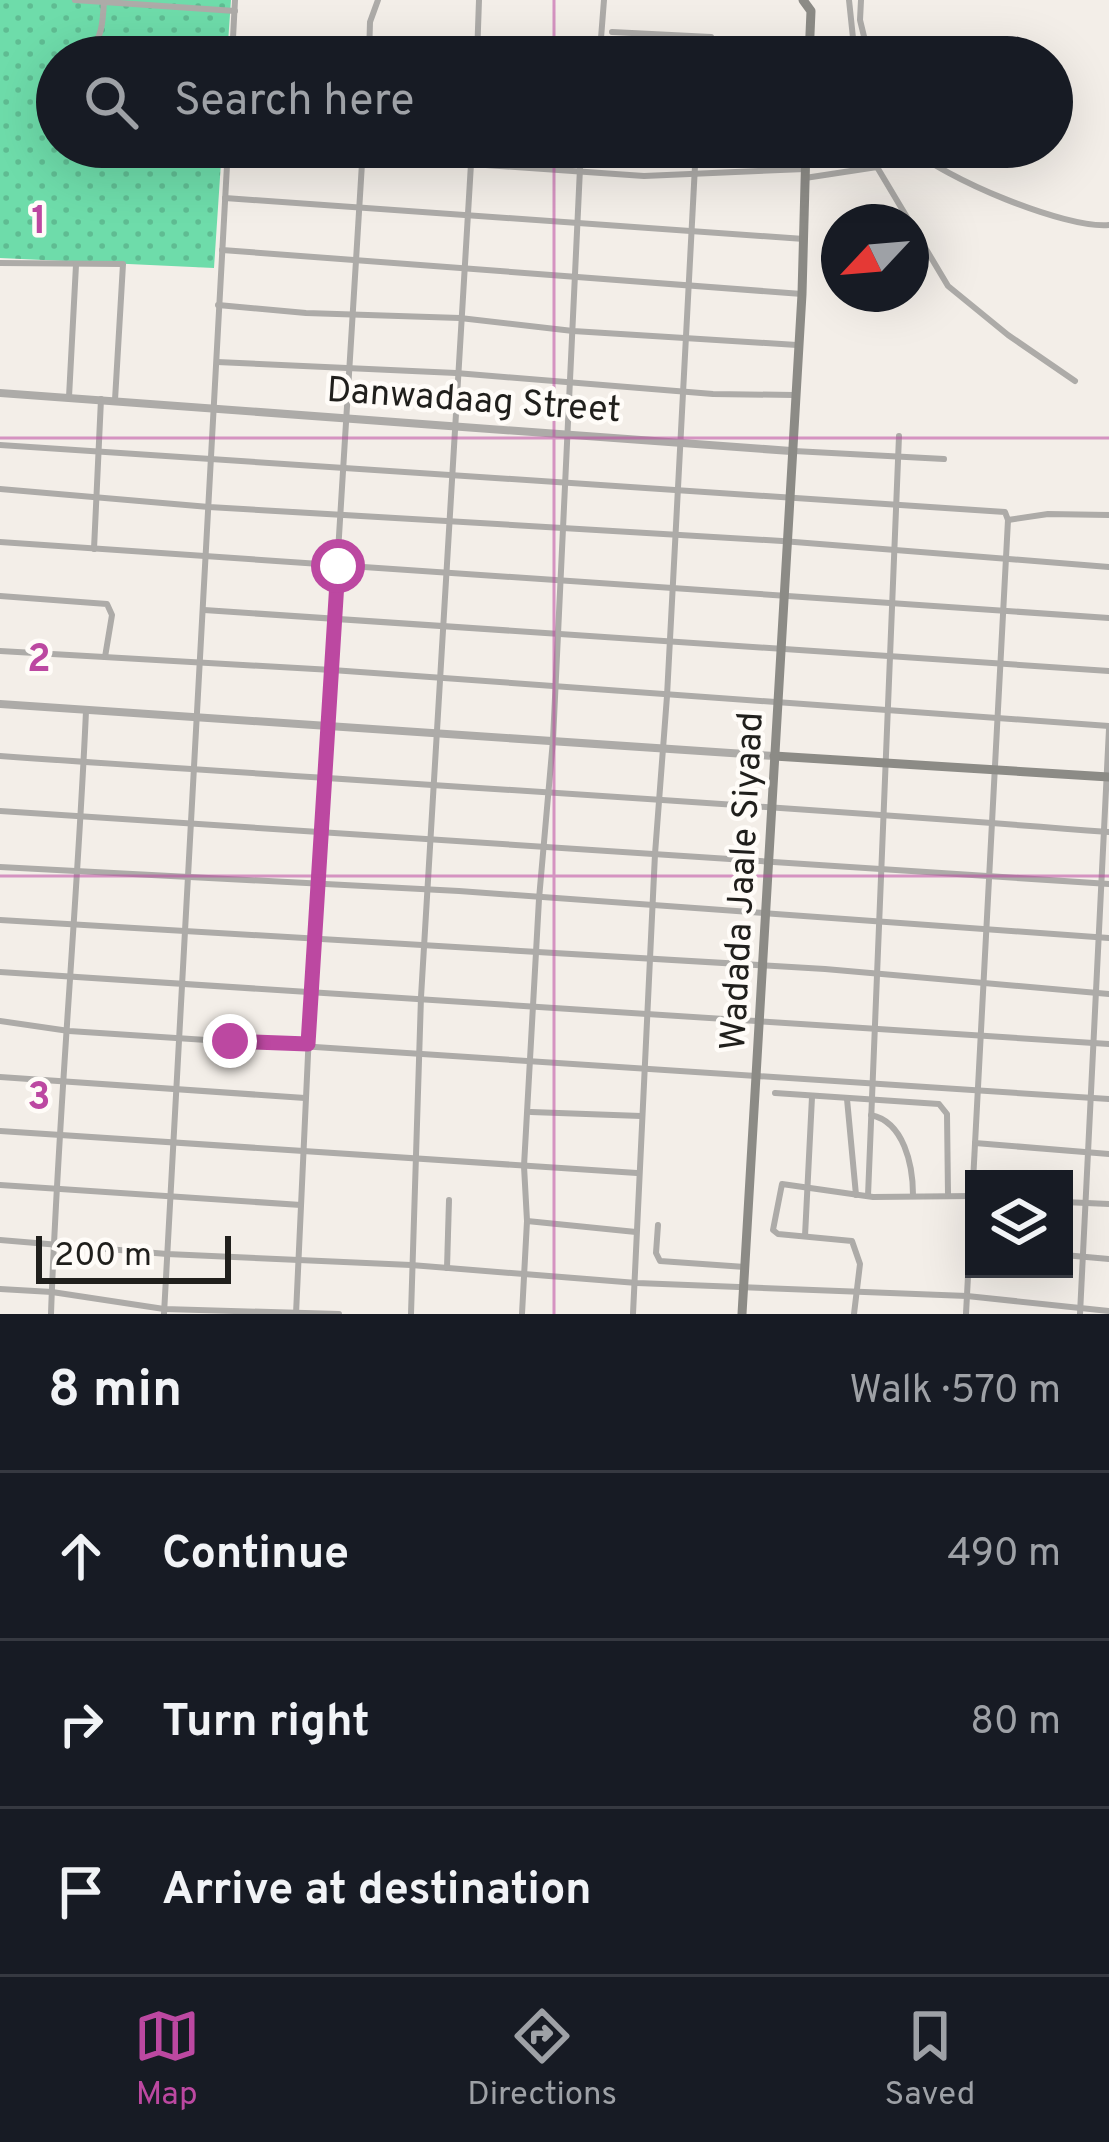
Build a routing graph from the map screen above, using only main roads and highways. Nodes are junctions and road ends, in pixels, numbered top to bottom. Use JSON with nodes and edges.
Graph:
{"nodes":[{"id":1,"x":803,"y":0,"type":"edge"},
{"id":2,"x":810,"y":36,"type":"edge"},
{"id":3,"x":805,"y":168,"type":"edge"},
{"id":4,"x":775,"y":756,"type":"junction"},
{"id":5,"x":1108,"y":777,"type":"edge"},
{"id":6,"x":742,"y":1314,"type":"edge"}],
"edges":[{"from":1,"to":2,"type":"main road"},
{"from":3,"to":4,"type":"main road","name":"Wadada Jaale Siyaad"},
{"from":4,"to":5,"type":"main road"},
{"from":4,"to":6,"type":"main road","name":"Wadada Jaale Siyaad"}]}
